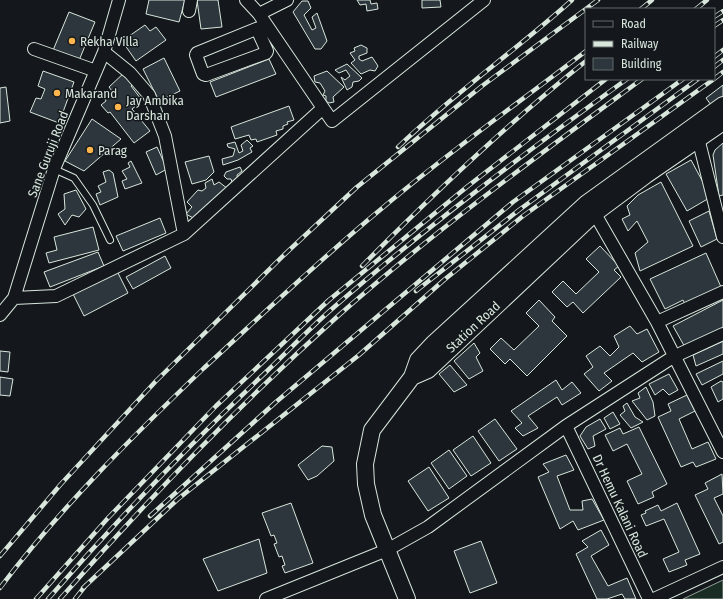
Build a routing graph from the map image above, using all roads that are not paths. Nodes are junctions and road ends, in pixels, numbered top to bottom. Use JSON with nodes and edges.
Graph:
{"nodes":[{"id":1,"x":119,"y":0,"type":"edge"},
{"id":2,"x":246,"y":0,"type":"edge"},
{"id":3,"x":287,"y":0,"type":"edge"},
{"id":4,"x":484,"y":0,"type":"edge"},
{"id":5,"x":259,"y":14,"type":"junction"},
{"id":6,"x":262,"y":27,"type":"junction"},
{"id":7,"x":34,"y":49,"type":"dead end"},
{"id":8,"x":104,"y":52,"type":"junction"},
{"id":9,"x":96,"y":71,"type":"junction"},
{"id":10,"x":723,"y":105,"type":"edge"},
{"id":11,"x":323,"y":108,"type":"junction"},
{"id":12,"x":723,"y":122,"type":"edge"},
{"id":13,"x":695,"y":132,"type":"junction"},
{"id":14,"x":54,"y":169,"type":"junction"},
{"id":15,"x":591,"y":208,"type":"junction"},
{"id":16,"x":720,"y":216,"type":"edge"},
{"id":17,"x":184,"y":234,"type":"junction"},
{"id":18,"x":723,"y":237,"type":"edge"},
{"id":19,"x":110,"y":240,"type":"dead end"},
{"id":20,"x":723,"y":292,"type":"edge"},
{"id":21,"x":14,"y":298,"type":"junction"},
{"id":22,"x":0,"y":315,"type":"edge"},
{"id":23,"x":657,"y":322,"type":"junction"},
{"id":24,"x":723,"y":334,"type":"edge"},
{"id":25,"x":673,"y":357,"type":"junction"},
{"id":26,"x":566,"y":426,"type":"junction"},
{"id":27,"x":723,"y":452,"type":"edge"},
{"id":28,"x":387,"y":550,"type":"junction"},
{"id":29,"x":723,"y":567,"type":"edge"},
{"id":30,"x":266,"y":599,"type":"edge"},
{"id":31,"x":407,"y":599,"type":"edge"},
{"id":32,"x":649,"y":599,"type":"edge"},
{"id":33,"x":654,"y":599,"type":"edge"}],
"edges":[{"from":1,"to":8,"type":"street","name":"Sane Guruji Road"},
{"from":2,"to":5,"type":"street"},
{"from":3,"to":5,"type":"street"},
{"from":4,"to":11,"type":"street"},
{"from":5,"to":6,"type":"street"},
{"from":6,"to":6,"type":"street"},
{"from":6,"to":11,"type":"street"},
{"from":7,"to":9,"type":"street"},
{"from":8,"to":9,"type":"street","name":"Sane Guruji Road"},
{"from":8,"to":17,"type":"street"},
{"from":9,"to":14,"type":"street","name":"Sane Guruji Road"},
{"from":10,"to":13,"type":"main road"},
{"from":11,"to":17,"type":"street"},
{"from":12,"to":13,"type":"main road","name":"Station Road"},
{"from":13,"to":15,"type":"main road","name":"Station Road"},
{"from":13,"to":16,"type":"street"},
{"from":14,"to":19,"type":"lane"},
{"from":14,"to":21,"type":"street","name":"Sane Guruji Road"},
{"from":15,"to":23,"type":"street"},
{"from":15,"to":28,"type":"main road","name":"Station Road"},
{"from":16,"to":18,"type":"street"},
{"from":17,"to":21,"type":"street"},
{"from":20,"to":23,"type":"street"},
{"from":21,"to":22,"type":"street","name":"Sane Guruji Road"},
{"from":23,"to":25,"type":"street"},
{"from":24,"to":25,"type":"street"},
{"from":25,"to":26,"type":"street"},
{"from":25,"to":27,"type":"street"},
{"from":26,"to":28,"type":"street"},
{"from":26,"to":32,"type":"street","name":"Dr Hemu Kalani Road"},
{"from":28,"to":30,"type":"street"},
{"from":28,"to":31,"type":"main road","name":"Station Road"},
{"from":29,"to":33,"type":"street"}]}
